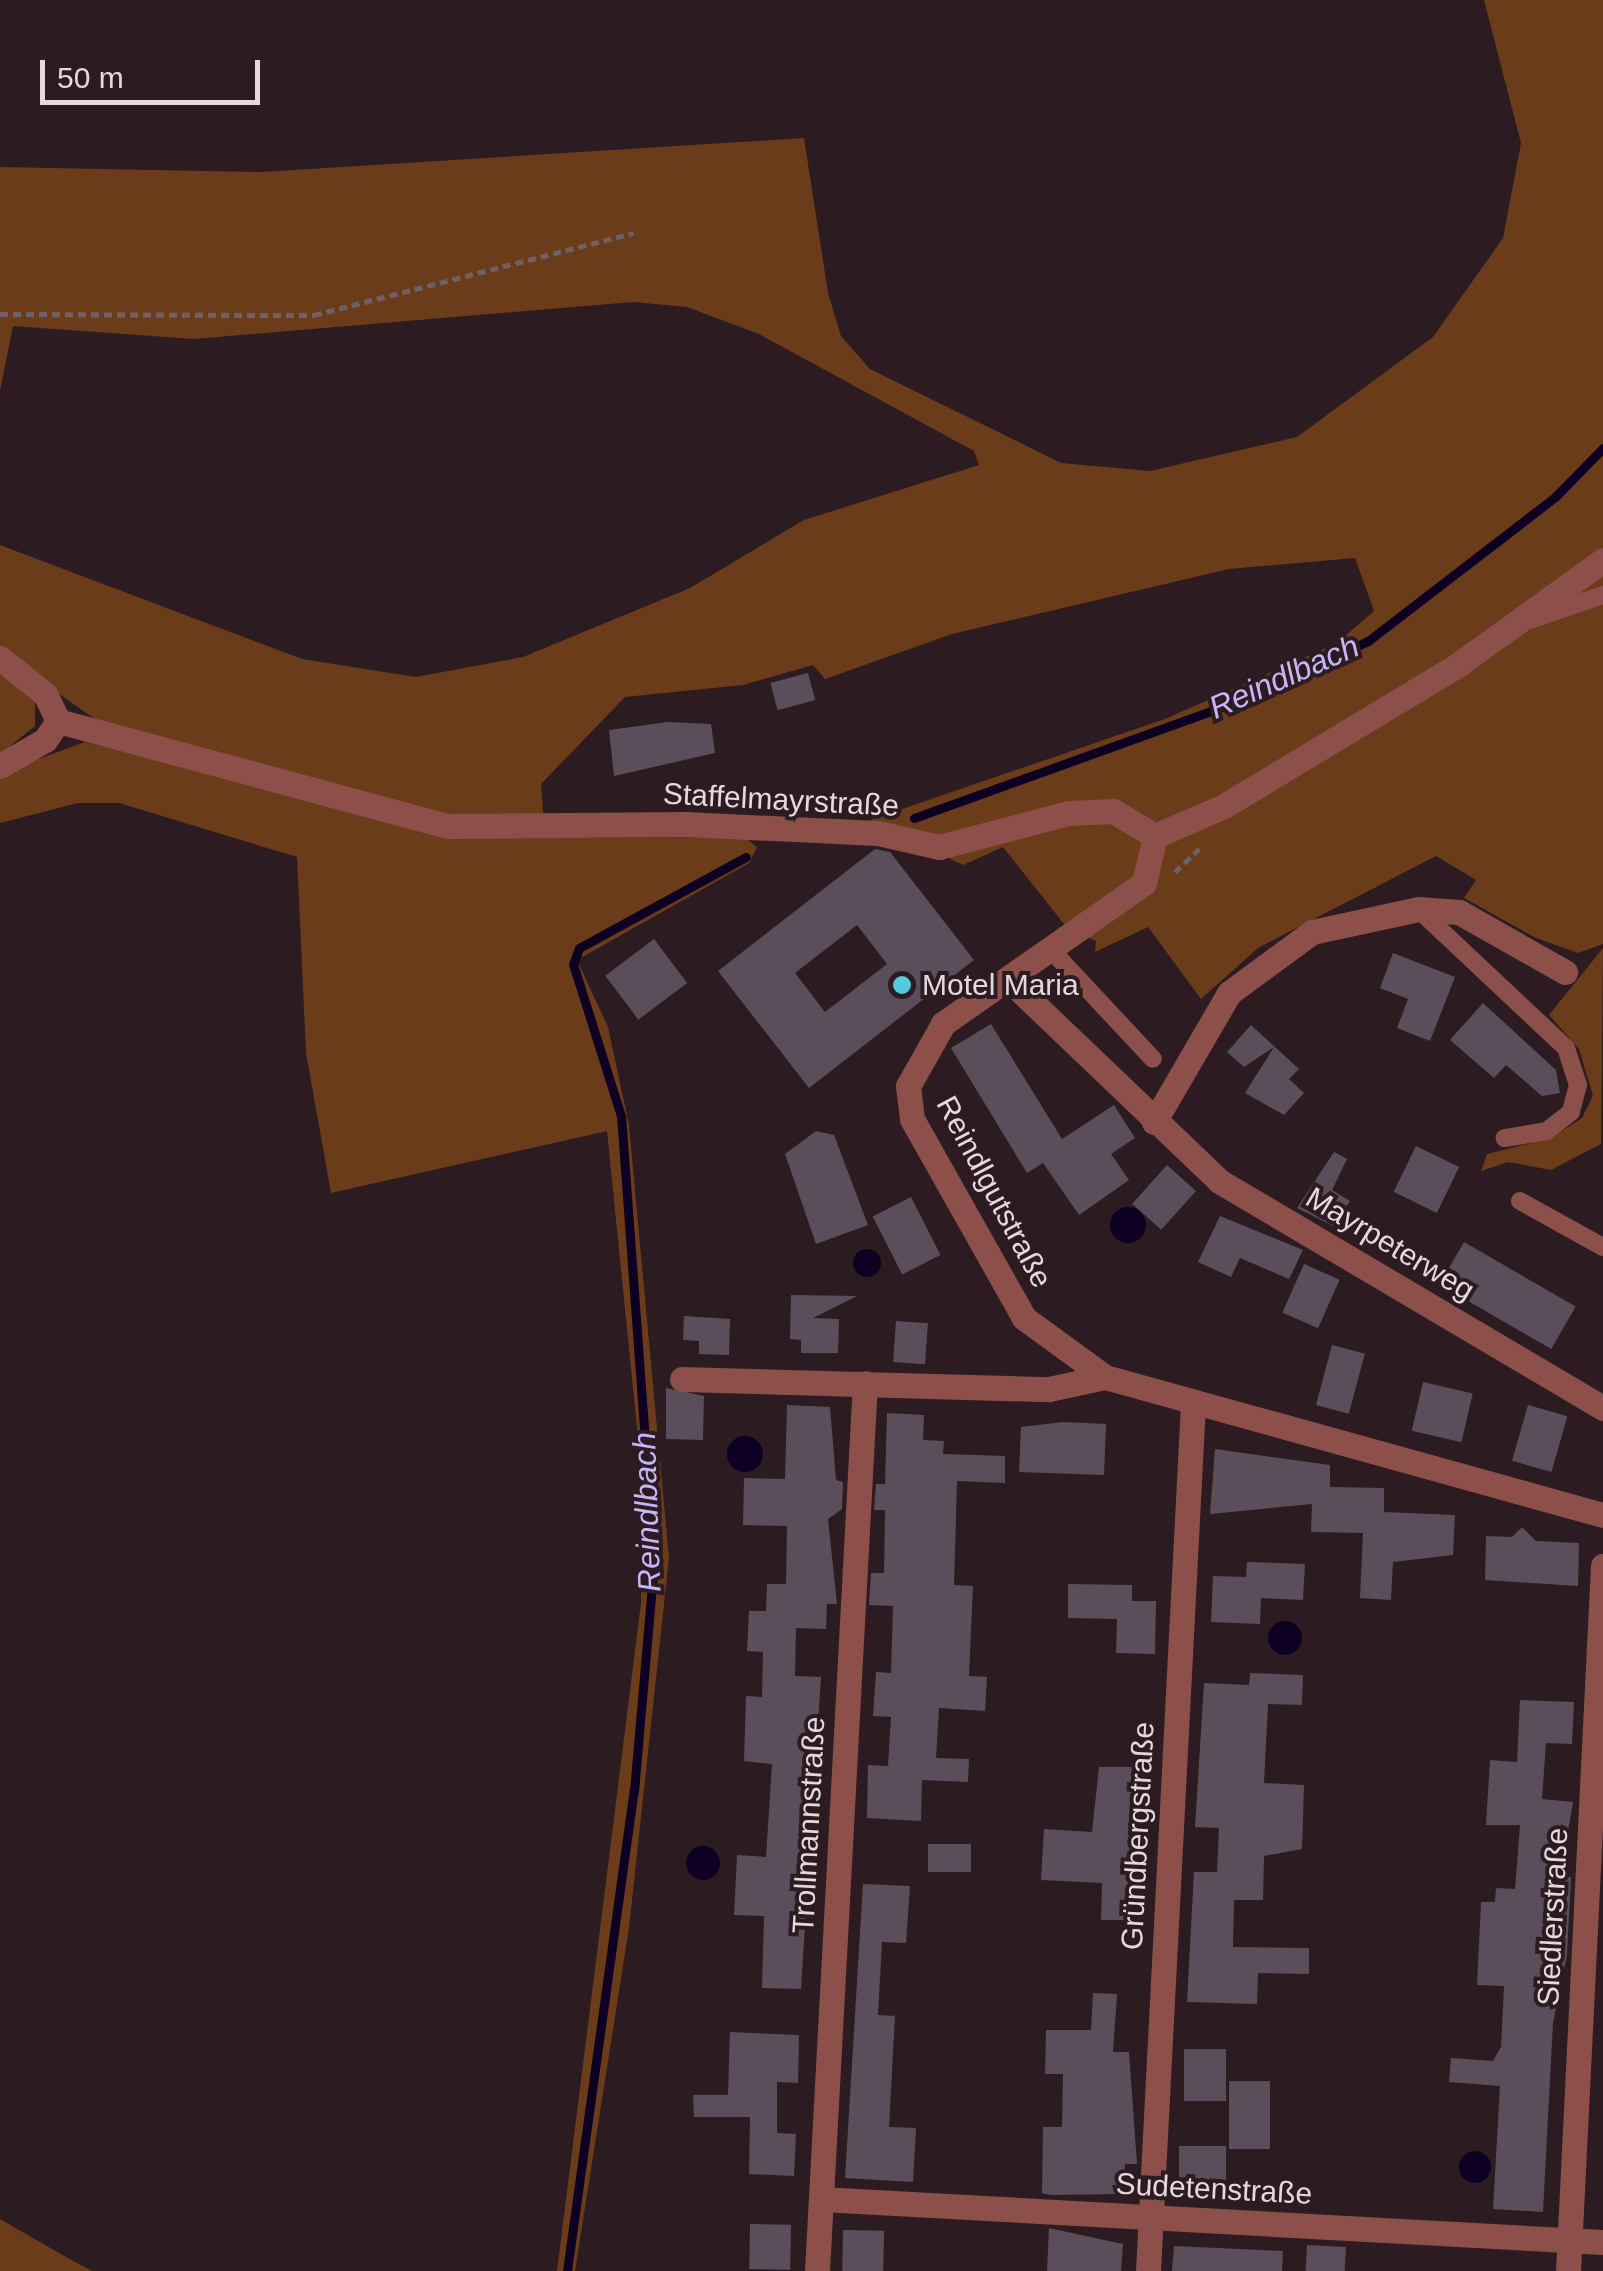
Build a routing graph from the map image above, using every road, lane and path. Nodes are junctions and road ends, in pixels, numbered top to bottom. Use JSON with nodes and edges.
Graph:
{"nodes":[{"id":1,"x":634,"y":233,"type":"dead end"},
{"id":2,"x":0,"y":314,"type":"edge"},
{"id":3,"x":1603,"y":560,"type":"edge"},
{"id":4,"x":1603,"y":596,"type":"edge"},
{"id":5,"x":1516,"y":626,"type":"junction"},
{"id":6,"x":0,"y":658,"type":"edge"},
{"id":7,"x":58,"y":721,"type":"junction"},
{"id":8,"x":0,"y":766,"type":"edge"},
{"id":9,"x":1155,"y":836,"type":"junction"},
{"id":10,"x":1418,"y":910,"type":"junction"},
{"id":11,"x":1051,"y":950,"type":"junction"},
{"id":12,"x":1565,"y":972,"type":"dead end"},
{"id":13,"x":1009,"y":980,"type":"junction"},
{"id":14,"x":1152,"y":1059,"type":"dead end"},
{"id":15,"x":1154,"y":1122,"type":"junction"},
{"id":16,"x":1505,"y":1138,"type":"dead end"},
{"id":17,"x":1520,"y":1201,"type":"dead end"},
{"id":18,"x":1603,"y":1248,"type":"edge"},
{"id":19,"x":1105,"y":1377,"type":"junction"},
{"id":20,"x":682,"y":1379,"type":"dead end"},
{"id":21,"x":865,"y":1382,"type":"junction"},
{"id":22,"x":1193,"y":1404,"type":"junction"},
{"id":23,"x":1603,"y":1408,"type":"edge"},
{"id":24,"x":1603,"y":1514,"type":"edge"},
{"id":25,"x":1603,"y":1566,"type":"edge"},
{"id":26,"x":821,"y":2199,"type":"junction"},
{"id":27,"x":1151,"y":2218,"type":"junction"},
{"id":28,"x":1570,"y":2240,"type":"junction"},
{"id":29,"x":1603,"y":2242,"type":"edge"},
{"id":30,"x":818,"y":2271,"type":"edge"},
{"id":31,"x":1148,"y":2271,"type":"edge"},
{"id":32,"x":1568,"y":2271,"type":"edge"}],
"edges":[{"from":1,"to":2,"type":"path"},
{"from":3,"to":5,"type":"street"},
{"from":4,"to":5,"type":"lane"},
{"from":5,"to":9,"type":"street"},
{"from":6,"to":7,"type":"street"},
{"from":7,"to":8,"type":"street"},
{"from":7,"to":9,"type":"street","name":"Staffelmayrstraße"},
{"from":9,"to":11,"type":"street","name":"Reindlgutstraße"},
{"from":10,"to":12,"type":"street"},
{"from":10,"to":15,"type":"street"},
{"from":10,"to":16,"type":"lane"},
{"from":11,"to":13,"type":"street","name":"Reindlgutstraße"},
{"from":11,"to":14,"type":"lane"},
{"from":13,"to":15,"type":"street","name":"Mayrpeterweg"},
{"from":13,"to":19,"type":"street","name":"Reindlgutstraße"},
{"from":15,"to":23,"type":"street","name":"Mayrpeterweg"},
{"from":17,"to":18,"type":"lane"},
{"from":19,"to":21,"type":"street"},
{"from":19,"to":22,"type":"street","name":"Reindlgutstraße"},
{"from":20,"to":21,"type":"street"},
{"from":21,"to":26,"type":"street","name":"Trollmannstraße"},
{"from":22,"to":24,"type":"street","name":"Reindlgutstraße"},
{"from":22,"to":27,"type":"street","name":"Gründbergstraße"},
{"from":25,"to":28,"type":"street","name":"Siedlerstraße"},
{"from":26,"to":27,"type":"street","name":"Sudetenstraße"},
{"from":26,"to":30,"type":"street","name":"Trollmannstraße"},
{"from":27,"to":28,"type":"street","name":"Sudetenstraße"},
{"from":27,"to":31,"type":"street","name":"Gründbergstraße"},
{"from":28,"to":29,"type":"street","name":"Sudetenstraße"},
{"from":28,"to":32,"type":"street","name":"Siedlerstraße"}]}
